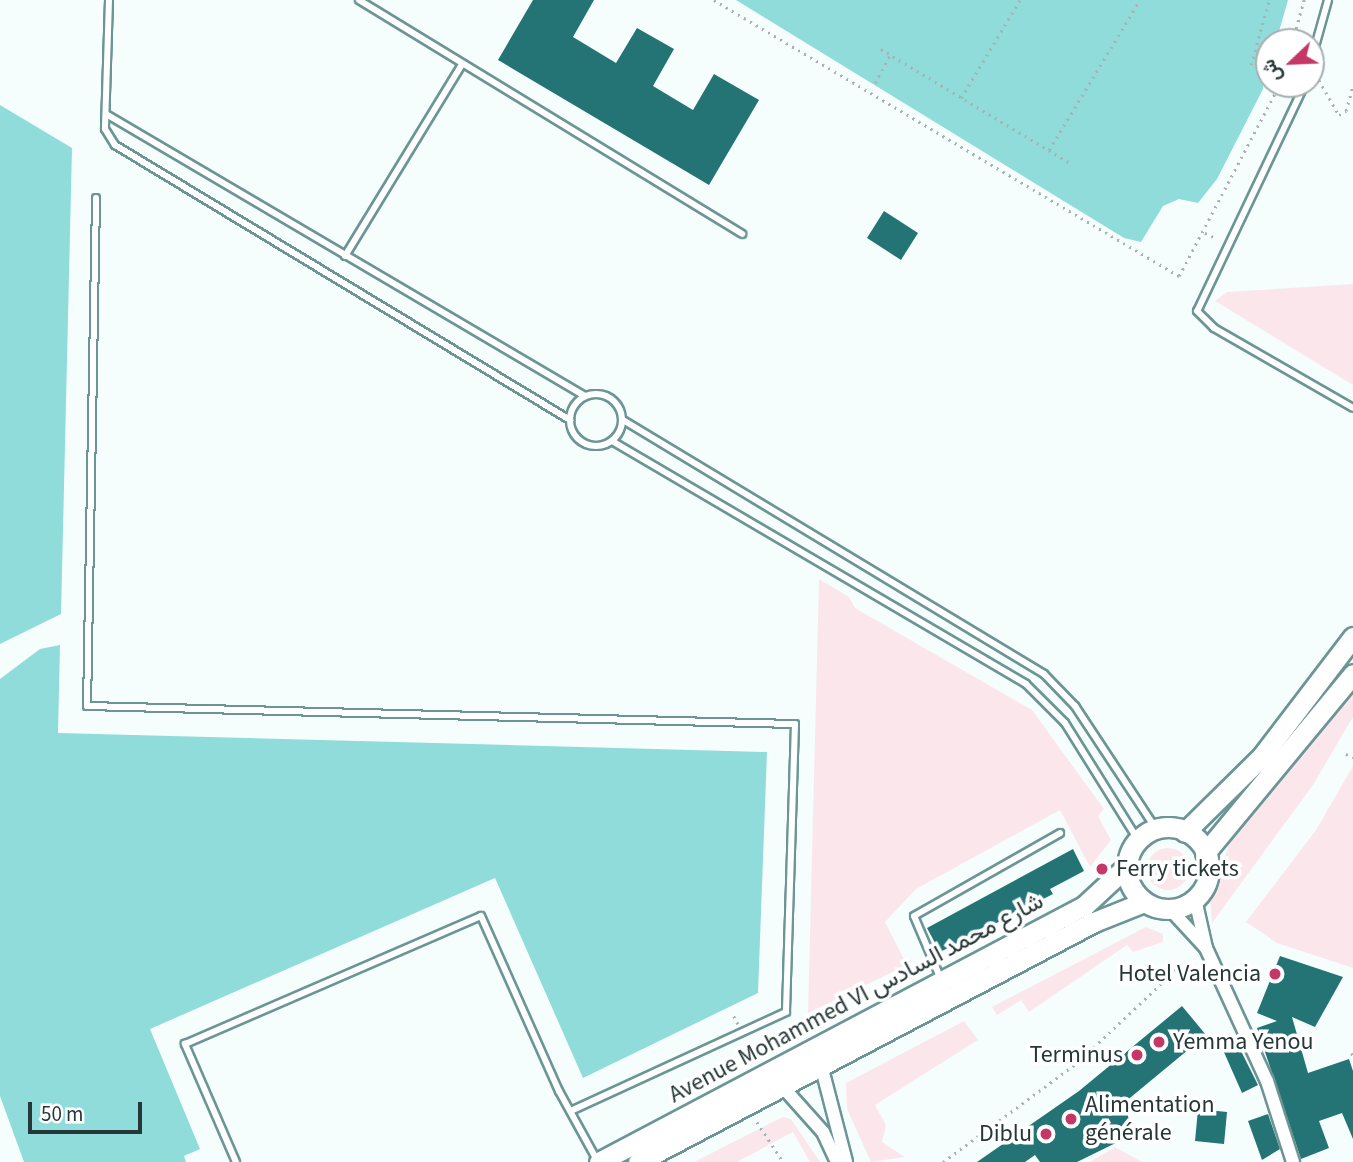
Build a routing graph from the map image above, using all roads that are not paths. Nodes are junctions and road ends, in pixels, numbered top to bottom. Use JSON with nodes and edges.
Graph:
{"nodes":[{"id":1,"x":109,"y":0,"type":"edge"},
{"id":2,"x":359,"y":0,"type":"edge"},
{"id":3,"x":1328,"y":0,"type":"edge"},
{"id":4,"x":1320,"y":28,"type":"edge"},
{"id":5,"x":462,"y":64,"type":"junction"},
{"id":6,"x":1298,"y":98,"type":"edge"},
{"id":7,"x":106,"y":114,"type":"junction"},
{"id":8,"x":96,"y":198,"type":"dead end"},
{"id":9,"x":742,"y":234,"type":"dead end"},
{"id":10,"x":345,"y":256,"type":"junction"},
{"id":11,"x":585,"y":396,"type":"junction"},
{"id":12,"x":1353,"y":408,"type":"edge"},
{"id":13,"x":623,"y":419,"type":"junction"},
{"id":14,"x":570,"y":420,"type":"junction"},
{"id":15,"x":612,"y":441,"type":"junction"},
{"id":16,"x":1353,"y":637,"type":"edge"},
{"id":17,"x":1353,"y":674,"type":"edge"},
{"id":18,"x":1156,"y":829,"type":"junction"},
{"id":19,"x":1185,"y":832,"type":"junction"},
{"id":20,"x":1060,"y":833,"type":"dead end"},
{"id":21,"x":1138,"y":840,"type":"junction"},
{"id":22,"x":1205,"y":853,"type":"junction"},
{"id":23,"x":1127,"y":866,"type":"junction"},
{"id":24,"x":1195,"y":898,"type":"junction"},
{"id":25,"x":1144,"y":902,"type":"junction"},
{"id":26,"x":1170,"y":909,"type":"junction"},
{"id":27,"x":1206,"y":948,"type":"junction"},
{"id":28,"x":943,"y":982,"type":"junction"},
{"id":29,"x":821,"y":1065,"type":"junction"},
{"id":30,"x":781,"y":1085,"type":"junction"},
{"id":31,"x":571,"y":1111,"type":"junction"},
{"id":32,"x":236,"y":1162,"type":"edge"},
{"id":33,"x":598,"y":1162,"type":"edge"},
{"id":34,"x":638,"y":1162,"type":"edge"},
{"id":35,"x":837,"y":1162,"type":"edge"},
{"id":36,"x":846,"y":1162,"type":"edge"},
{"id":37,"x":1293,"y":1162,"type":"edge"}],
"edges":[{"from":1,"to":7,"type":"lane"},
{"from":2,"to":5,"type":"lane"},
{"from":3,"to":4,"type":"lane"},
{"from":5,"to":9,"type":"lane"},
{"from":5,"to":10,"type":"lane"},
{"from":6,"to":12,"type":"lane"},
{"from":7,"to":10,"type":"lane"},
{"from":7,"to":14,"type":"lane"},
{"from":8,"to":31,"type":"lane"},
{"from":10,"to":11,"type":"lane"},
{"from":11,"to":13,"type":"lane"},
{"from":11,"to":14,"type":"lane"},
{"from":13,"to":15,"type":"lane"},
{"from":13,"to":18,"type":"lane"},
{"from":14,"to":15,"type":"lane"},
{"from":15,"to":21,"type":"lane"},
{"from":16,"to":19,"type":"main road"},
{"from":17,"to":22,"type":"main road"},
{"from":18,"to":19,"type":"main road"},
{"from":18,"to":21,"type":"main road"},
{"from":19,"to":22,"type":"main road"},
{"from":20,"to":28,"type":"lane"},
{"from":21,"to":23,"type":"main road"},
{"from":22,"to":24,"type":"main road"},
{"from":23,"to":25,"type":"main road"},
{"from":23,"to":28,"type":"main road","name":"Avenue Mohammed VI شارع محمد السادس"},
{"from":24,"to":26,"type":"main road"},
{"from":24,"to":27,"type":"street"},
{"from":25,"to":26,"type":"main road"},
{"from":25,"to":29,"type":"main road","name":"Avenue Mohammed VI شارع محمد السادس"},
{"from":26,"to":27,"type":"street"},
{"from":27,"to":37,"type":"street"},
{"from":28,"to":33,"type":"main road","name":"Avenue Mohammed VI شارع محمد السادس"},
{"from":29,"to":30,"type":"main road","name":"Avenue Mohammed VI شارع محمد السادس"},
{"from":29,"to":36,"type":"street"},
{"from":30,"to":34,"type":"main road","name":"Avenue Mohammed VI شارع محمد السادس"},
{"from":30,"to":35,"type":"street"},
{"from":31,"to":32,"type":"lane"},
{"from":31,"to":33,"type":"lane"}]}
